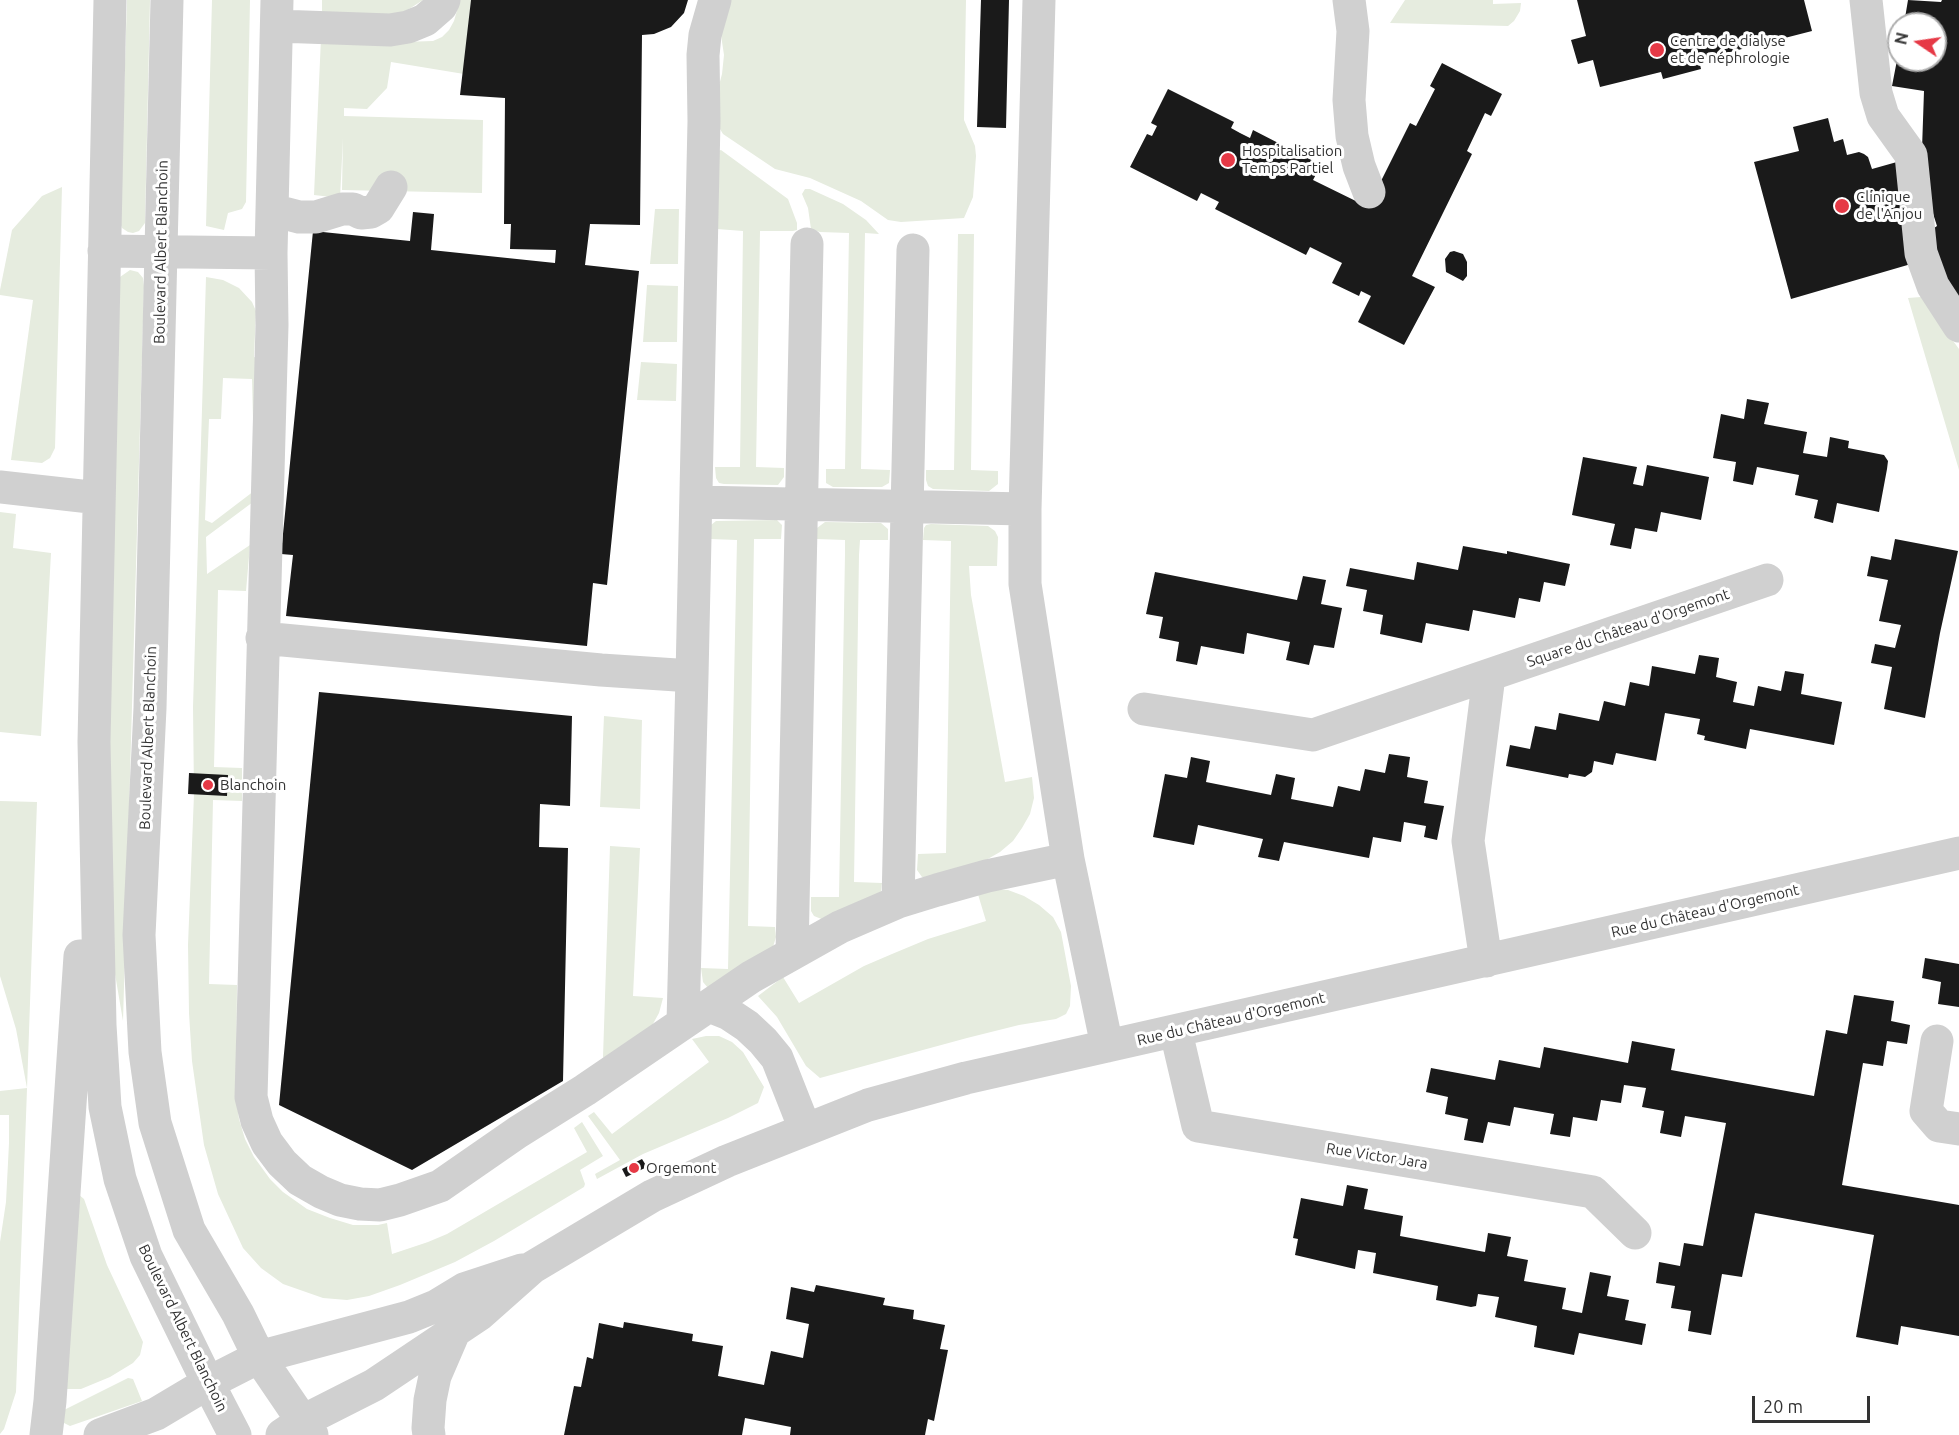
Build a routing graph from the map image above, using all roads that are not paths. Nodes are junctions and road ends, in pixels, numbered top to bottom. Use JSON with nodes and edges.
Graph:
{"nodes":[{"id":1,"x":110,"y":0,"type":"edge"},
{"id":2,"x":167,"y":0,"type":"edge"},
{"id":3,"x":444,"y":0,"type":"edge"},
{"id":4,"x":715,"y":0,"type":"edge"},
{"id":5,"x":1039,"y":0,"type":"edge"},
{"id":6,"x":1349,"y":0,"type":"edge"},
{"id":7,"x":1866,"y":0,"type":"edge"},
{"id":8,"x":277,"y":13,"type":"edge"},
{"id":9,"x":391,"y":187,"type":"dead end"},
{"id":10,"x":1369,"y":192,"type":"dead end"},
{"id":11,"x":272,"y":210,"type":"junction"},
{"id":12,"x":807,"y":244,"type":"dead end"},
{"id":13,"x":104,"y":250,"type":"junction"},
{"id":14,"x":913,"y":250,"type":"dead end"},
{"id":15,"x":161,"y":251,"type":"junction"},
{"id":16,"x":271,"y":253,"type":"junction"},
{"id":17,"x":1959,"y":326,"type":"edge"},
{"id":18,"x":0,"y":487,"type":"edge"},
{"id":19,"x":99,"y":498,"type":"junction"},
{"id":20,"x":697,"y":501,"type":"junction"},
{"id":21,"x":801,"y":504,"type":"junction"},
{"id":22,"x":908,"y":507,"type":"junction"},
{"id":23,"x":1025,"y":509,"type":"junction"},
{"id":24,"x":1767,"y":580,"type":"dead end"},
{"id":25,"x":262,"y":638,"type":"junction"},
{"id":26,"x":692,"y":676,"type":"junction"},
{"id":27,"x":1489,"y":676,"type":"junction"},
{"id":28,"x":1144,"y":709,"type":"dead end"},
{"id":29,"x":94,"y":742,"type":"junction"},
{"id":30,"x":1959,"y":853,"type":"edge"},
{"id":31,"x":1068,"y":859,"type":"junction"},
{"id":32,"x":898,"y":903,"type":"junction"},
{"id":33,"x":792,"y":953,"type":"junction"},
{"id":34,"x":1486,"y":960,"type":"junction"},
{"id":35,"x":696,"y":1014,"type":"junction"},
{"id":36,"x":1176,"y":1032,"type":"junction"},
{"id":37,"x":1937,"y":1041,"type":"dead end"},
{"id":38,"x":1107,"y":1046,"type":"junction"},
{"id":39,"x":805,"y":1129,"type":"junction"},
{"id":40,"x":1959,"y":1129,"type":"edge"},
{"id":41,"x":1635,"y":1233,"type":"dead end"},
{"id":42,"x":533,"y":1267,"type":"junction"},
{"id":43,"x":454,"y":1332,"type":"junction"},
{"id":44,"x":259,"y":1357,"type":"junction"},
{"id":45,"x":207,"y":1383,"type":"junction"},
{"id":46,"x":299,"y":1430,"type":"edge"},
{"id":47,"x":46,"y":1435,"type":"edge"},
{"id":48,"x":100,"y":1435,"type":"edge"},
{"id":49,"x":235,"y":1435,"type":"edge"},
{"id":50,"x":429,"y":1435,"type":"edge"}],
"edges":[{"from":1,"to":13,"type":"street","name":"Boulevard Albert Blanchoin"},
{"from":2,"to":15,"type":"street","name":"Boulevard Albert Blanchoin"},
{"from":3,"to":8,"type":"street"},
{"from":4,"to":20,"type":"street"},
{"from":5,"to":23,"type":"street"},
{"from":6,"to":10,"type":"street"},
{"from":7,"to":17,"type":"street"},
{"from":8,"to":11,"type":"street"},
{"from":9,"to":11,"type":"street"},
{"from":11,"to":16,"type":"street"},
{"from":12,"to":21,"type":"street"},
{"from":13,"to":15,"type":"street"},
{"from":13,"to":19,"type":"street","name":"Boulevard Albert Blanchoin"},
{"from":14,"to":22,"type":"street"},
{"from":15,"to":16,"type":"street"},
{"from":15,"to":44,"type":"street","name":"Boulevard Albert Blanchoin"},
{"from":16,"to":25,"type":"street"},
{"from":18,"to":19,"type":"street"},
{"from":19,"to":29,"type":"street","name":"Boulevard Albert Blanchoin"},
{"from":20,"to":21,"type":"street"},
{"from":20,"to":26,"type":"street"},
{"from":21,"to":22,"type":"street"},
{"from":21,"to":33,"type":"street"},
{"from":22,"to":23,"type":"street"},
{"from":22,"to":32,"type":"street"},
{"from":23,"to":31,"type":"street"},
{"from":24,"to":27,"type":"street","name":"Square du Château d'Orgemont"},
{"from":25,"to":26,"type":"street"},
{"from":25,"to":35,"type":"street"},
{"from":26,"to":35,"type":"street"},
{"from":27,"to":28,"type":"street","name":"Square du Château d'Orgemont"},
{"from":27,"to":34,"type":"street"},
{"from":29,"to":45,"type":"street","name":"Boulevard Albert Blanchoin"},
{"from":29,"to":47,"type":"street"},
{"from":30,"to":34,"type":"street","name":"Rue du Château d'Orgemont"},
{"from":31,"to":32,"type":"street"},
{"from":31,"to":38,"type":"street"},
{"from":32,"to":33,"type":"street"},
{"from":33,"to":35,"type":"street"},
{"from":34,"to":36,"type":"street","name":"Rue du Château d'Orgemont"},
{"from":35,"to":39,"type":"street"},
{"from":36,"to":38,"type":"street","name":"Rue du Château d'Orgemont"},
{"from":36,"to":41,"type":"street","name":"Rue Victor Jara"},
{"from":37,"to":40,"type":"street"},
{"from":38,"to":39,"type":"street","name":"Rue du Château d'Orgemont"},
{"from":39,"to":42,"type":"street","name":"Rue du Château d'Orgemont"},
{"from":42,"to":43,"type":"street","name":"Rue du Château d'Orgemont"},
{"from":42,"to":44,"type":"street","name":"Rue du Château d'Orgemont"},
{"from":43,"to":46,"type":"street","name":"Rue du Château d'Orgemont"},
{"from":43,"to":50,"type":"street"},
{"from":44,"to":45,"type":"street","name":"Rue du Château d'Orgemont"},
{"from":44,"to":46,"type":"street","name":"Boulevard Albert Blanchoin"},
{"from":45,"to":48,"type":"street","name":"Rue du Château d'Orgemont"},
{"from":45,"to":49,"type":"street","name":"Boulevard Albert Blanchoin"}]}
